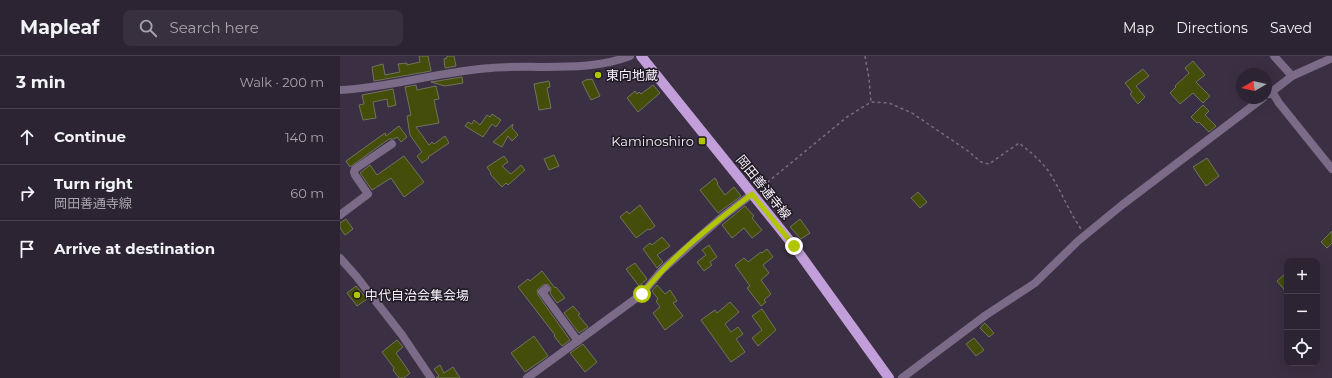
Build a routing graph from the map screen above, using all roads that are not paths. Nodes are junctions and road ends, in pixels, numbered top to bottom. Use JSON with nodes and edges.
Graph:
{"nodes":[{"id":1,"x":630,"y":56,"type":"edge"},
{"id":2,"x":641,"y":56,"type":"edge"},
{"id":3,"x":1274,"y":56,"type":"edge"},
{"id":4,"x":1332,"y":58,"type":"edge"},
{"id":5,"x":1292,"y":76,"type":"junction"},
{"id":6,"x":340,"y":90,"type":"edge"},
{"id":7,"x":1272,"y":92,"type":"edge"},
{"id":8,"x":1272,"y":97,"type":"edge"},
{"id":9,"x":1255,"y":104,"type":"edge"},
{"id":10,"x":392,"y":144,"type":"dead end"},
{"id":11,"x":1332,"y":169,"type":"edge"},
{"id":12,"x":752,"y":194,"type":"junction"},
{"id":13,"x":340,"y":215,"type":"edge"},
{"id":14,"x":340,"y":258,"type":"edge"},
{"id":15,"x":541,"y":292,"type":"dead end"},
{"id":16,"x":578,"y":341,"type":"junction"},
{"id":17,"x":431,"y":378,"type":"edge"},
{"id":18,"x":527,"y":378,"type":"edge"},
{"id":19,"x":889,"y":378,"type":"edge"},
{"id":20,"x":902,"y":378,"type":"edge"}],
"edges":[{"from":1,"to":6,"type":"street"},
{"from":2,"to":12,"type":"main road","name":"岡田善通寺線"},
{"from":3,"to":5,"type":"street"},
{"from":4,"to":5,"type":"street"},
{"from":5,"to":7,"type":"street"},
{"from":8,"to":11,"type":"street"},
{"from":9,"to":20,"type":"street"},
{"from":10,"to":13,"type":"street"},
{"from":12,"to":16,"type":"street"},
{"from":12,"to":19,"type":"main road","name":"岡田善通寺線"},
{"from":14,"to":17,"type":"street"},
{"from":15,"to":16,"type":"street"},
{"from":16,"to":18,"type":"street"}]}
